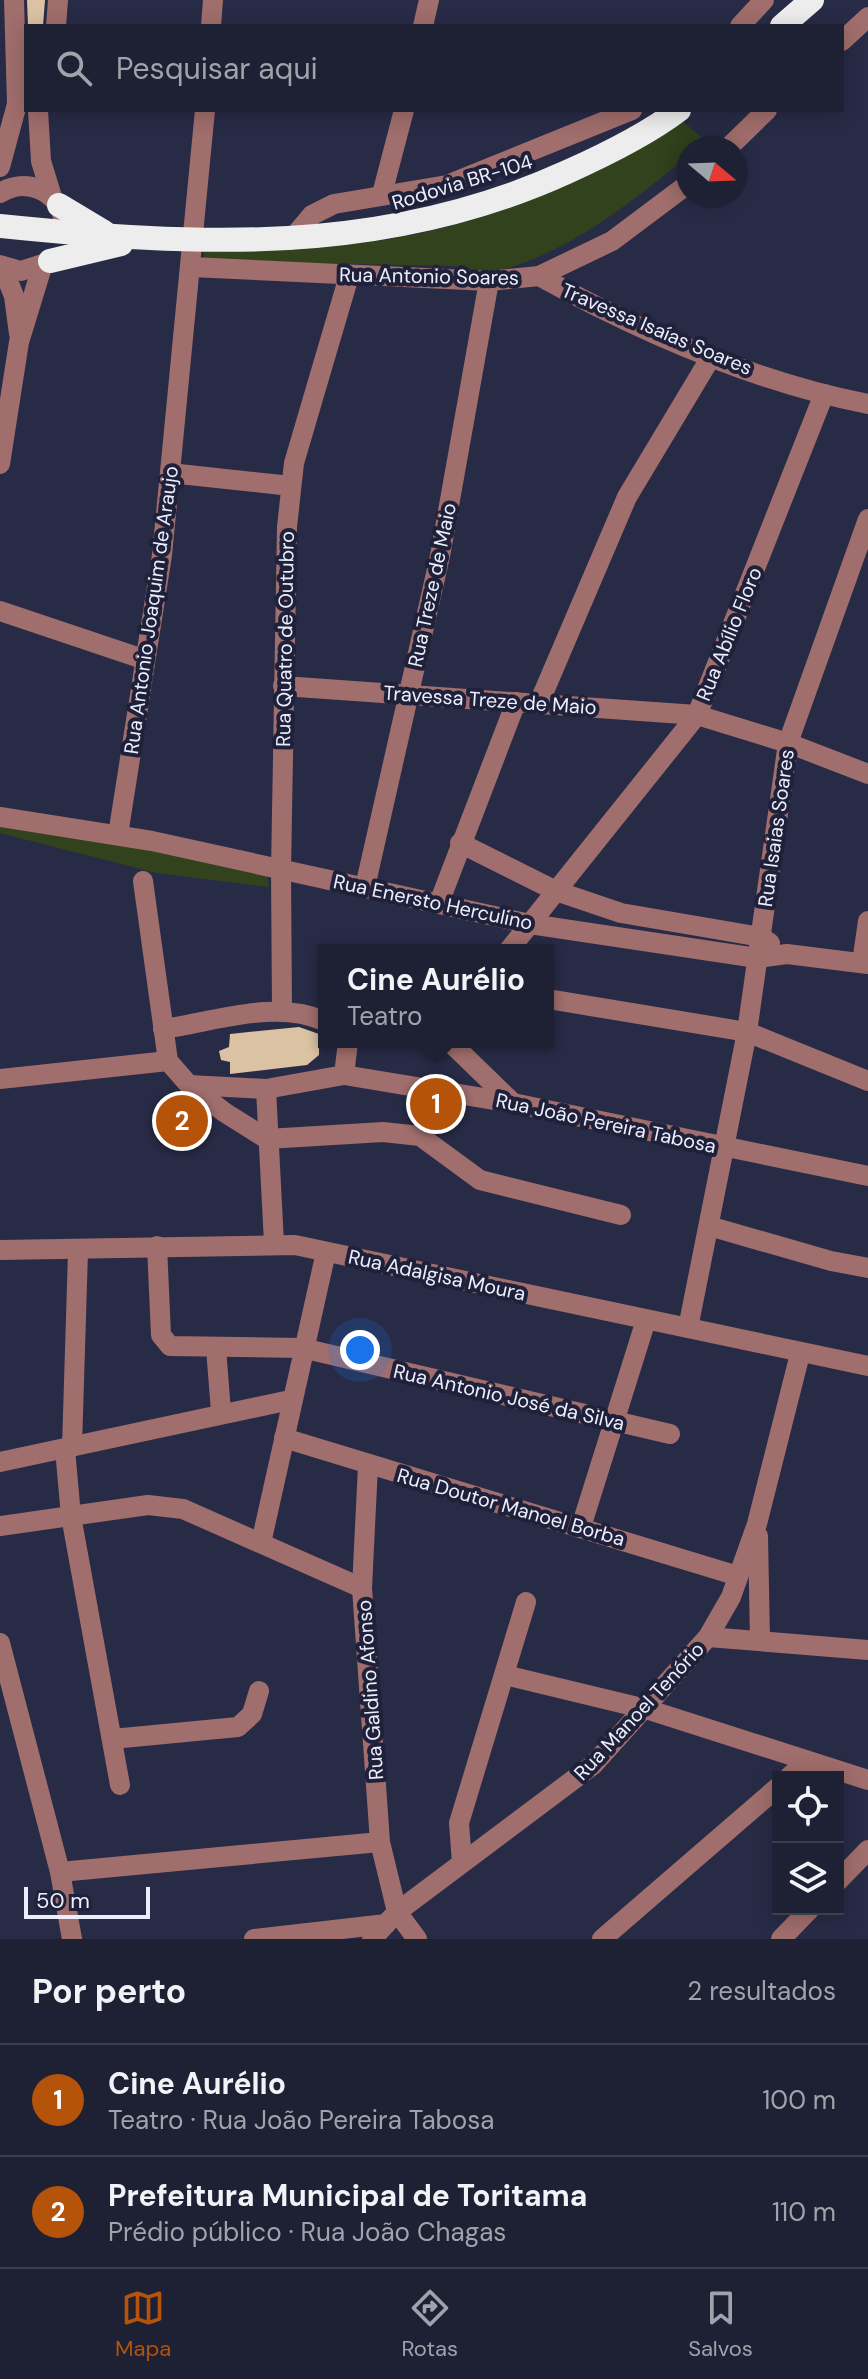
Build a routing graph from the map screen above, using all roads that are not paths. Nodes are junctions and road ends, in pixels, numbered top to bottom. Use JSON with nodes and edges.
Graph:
{"nodes":[{"id":1,"x":14,"y":0,"type":"edge"},
{"id":2,"x":58,"y":0,"type":"edge"},
{"id":3,"x":213,"y":0,"type":"edge"},
{"id":4,"x":429,"y":0,"type":"edge"},
{"id":5,"x":764,"y":0,"type":"edge"},
{"id":6,"x":812,"y":0,"type":"edge"},
{"id":7,"x":868,"y":17,"type":"edge"},
{"id":8,"x":56,"y":24,"type":"edge"},
{"id":9,"x":211,"y":24,"type":"edge"},
{"id":10,"x":423,"y":24,"type":"edge"},
{"id":11,"x":742,"y":24,"type":"edge"},
{"id":12,"x":784,"y":24,"type":"edge"},
{"id":13,"x":844,"y":39,"type":"edge"},
{"id":14,"x":22,"y":77,"type":"edge"},
{"id":15,"x":38,"y":112,"type":"edge"},
{"id":16,"x":205,"y":112,"type":"edge"},
{"id":17,"x":403,"y":112,"type":"edge"},
{"id":18,"x":627,"y":112,"type":"edge"},
{"id":19,"x":676,"y":112,"type":"edge"},
{"id":20,"x":41,"y":161,"type":"junction"},
{"id":21,"x":2,"y":162,"type":"edge"},
{"id":22,"x":0,"y":193,"type":"edge"},
{"id":23,"x":676,"y":193,"type":"edge"},
{"id":24,"x":382,"y":194,"type":"junction"},
{"id":25,"x":55,"y":201,"type":"junction"},
{"id":26,"x":0,"y":226,"type":"edge"},
{"id":27,"x":65,"y":233,"type":"junction"},
{"id":28,"x":113,"y":236,"type":"junction"},
{"id":29,"x":142,"y":238,"type":"junction"},
{"id":30,"x":291,"y":240,"type":"junction"},
{"id":31,"x":195,"y":241,"type":"junction"},
{"id":32,"x":46,"y":264,"type":"junction"},
{"id":33,"x":1,"y":265,"type":"edge"},
{"id":34,"x":191,"y":267,"type":"junction"},
{"id":35,"x":349,"y":276,"type":"junction"},
{"id":36,"x":539,"y":276,"type":"junction"},
{"id":37,"x":489,"y":281,"type":"junction"},
{"id":38,"x":19,"y":342,"type":"junction"},
{"id":39,"x":711,"y":357,"type":"junction"},
{"id":40,"x":824,"y":394,"type":"junction"},
{"id":41,"x":868,"y":404,"type":"edge"},
{"id":42,"x":0,"y":464,"type":"edge"},
{"id":43,"x":170,"y":473,"type":"junction"},
{"id":44,"x":291,"y":486,"type":"junction"},
{"id":45,"x":868,"y":519,"type":"edge"},
{"id":46,"x":0,"y":611,"type":"edge"},
{"id":47,"x":143,"y":659,"type":"junction"},
{"id":48,"x":283,"y":686,"type":"junction"},
{"id":49,"x":410,"y":694,"type":"junction"},
{"id":50,"x":516,"y":702,"type":"junction"},
{"id":51,"x":539,"y":703,"type":"junction"},
{"id":52,"x":697,"y":715,"type":"junction"},
{"id":53,"x":788,"y":743,"type":"junction"},
{"id":54,"x":868,"y":774,"type":"edge"},
{"id":55,"x":0,"y":817,"type":"edge"},
{"id":56,"x":118,"y":835,"type":"junction"},
{"id":57,"x":460,"y":843,"type":"junction"},
{"id":58,"x":281,"y":870,"type":"junction"},
{"id":59,"x":143,"y":881,"type":"dead end"},
{"id":60,"x":365,"y":887,"type":"junction"},
{"id":61,"x":556,"y":891,"type":"junction"},
{"id":62,"x":439,"y":903,"type":"junction"},
{"id":63,"x":868,"y":921,"type":"edge"},
{"id":64,"x":530,"y":924,"type":"junction"},
{"id":65,"x":514,"y":944,"type":"edge"},
{"id":66,"x":759,"y":947,"type":"junction"},
{"id":67,"x":865,"y":963,"type":"edge"},
{"id":68,"x":554,"y":1000,"type":"edge"},
{"id":69,"x":282,"y":1012,"type":"junction"},
{"id":70,"x":318,"y":1020,"type":"edge"},
{"id":71,"x":163,"y":1029,"type":"junction"},
{"id":72,"x":747,"y":1032,"type":"junction"},
{"id":73,"x":347,"y":1048,"type":"edge"},
{"id":74,"x":456,"y":1048,"type":"edge"},
{"id":75,"x":168,"y":1061,"type":"junction"},
{"id":76,"x":344,"y":1075,"type":"junction"},
{"id":77,"x":0,"y":1079,"type":"edge"},
{"id":78,"x":868,"y":1081,"type":"edge"},
{"id":79,"x":189,"y":1085,"type":"junction"},
{"id":80,"x":266,"y":1089,"type":"junction"},
{"id":81,"x":513,"y":1103,"type":"junction"},
{"id":82,"x":267,"y":1139,"type":"junction"},
{"id":83,"x":726,"y":1148,"type":"junction"},
{"id":84,"x":868,"y":1176,"type":"edge"},
{"id":85,"x":621,"y":1215,"type":"dead end"},
{"id":86,"x":709,"y":1226,"type":"junction"},
{"id":87,"x":274,"y":1243,"type":"junction"},
{"id":88,"x":157,"y":1246,"type":"junction"},
{"id":89,"x":0,"y":1250,"type":"edge"},
{"id":90,"x":78,"y":1252,"type":"junction"},
{"id":91,"x":326,"y":1252,"type":"junction"},
{"id":92,"x":868,"y":1268,"type":"edge"},
{"id":93,"x":646,"y":1320,"type":"junction"},
{"id":94,"x":688,"y":1328,"type":"junction"},
{"id":95,"x":216,"y":1348,"type":"junction"},
{"id":96,"x":302,"y":1348,"type":"junction"},
{"id":97,"x":800,"y":1354,"type":"junction"},
{"id":98,"x":868,"y":1366,"type":"edge"},
{"id":99,"x":290,"y":1400,"type":"junction"},
{"id":100,"x":221,"y":1412,"type":"junction"},
{"id":101,"x":614,"y":1421,"type":"junction"},
{"id":102,"x":670,"y":1434,"type":"dead end"},
{"id":103,"x":284,"y":1438,"type":"junction"},
{"id":104,"x":69,"y":1448,"type":"junction"},
{"id":105,"x":0,"y":1462,"type":"edge"},
{"id":106,"x":368,"y":1466,"type":"junction"},
{"id":107,"x":71,"y":1516,"type":"junction"},
{"id":108,"x":757,"y":1524,"type":"junction"},
{"id":109,"x":0,"y":1526,"type":"edge"},
{"id":110,"x":581,"y":1527,"type":"junction"},
{"id":111,"x":261,"y":1543,"type":"junction"},
{"id":112,"x":738,"y":1576,"type":"junction"},
{"id":113,"x":362,"y":1588,"type":"junction"},
{"id":114,"x":526,"y":1602,"type":"dead end"},
{"id":115,"x":708,"y":1637,"type":"junction"},
{"id":116,"x":760,"y":1640,"type":"junction"},
{"id":117,"x":0,"y":1643,"type":"edge"},
{"id":118,"x":868,"y":1650,"type":"edge"},
{"id":119,"x":505,"y":1675,"type":"junction"},
{"id":120,"x":259,"y":1691,"type":"dead end"},
{"id":121,"x":646,"y":1709,"type":"junction"},
{"id":122,"x":112,"y":1739,"type":"junction"},
{"id":123,"x":805,"y":1762,"type":"junction"},
{"id":124,"x":795,"y":1771,"type":"edge"},
{"id":125,"x":868,"y":1780,"type":"edge"},
{"id":126,"x":120,"y":1785,"type":"dead end"},
{"id":127,"x":772,"y":1792,"type":"edge"},
{"id":128,"x":380,"y":1842,"type":"junction"},
{"id":129,"x":868,"y":1850,"type":"edge"},
{"id":130,"x":462,"y":1863,"type":"junction"},
{"id":131,"x":60,"y":1872,"type":"junction"},
{"id":132,"x":844,"y":1875,"type":"edge"},
{"id":133,"x":804,"y":1915,"type":"edge"},
{"id":134,"x":385,"y":1925,"type":"edge"},
{"id":135,"x":72,"y":1939,"type":"edge"},
{"id":136,"x":254,"y":1939,"type":"edge"},
{"id":137,"x":417,"y":1939,"type":"edge"},
{"id":138,"x":602,"y":1939,"type":"edge"},
{"id":139,"x":781,"y":1939,"type":"edge"}],
"edges":[{"from":1,"to":14,"type":"street"},
{"from":2,"to":8,"type":"street"},
{"from":3,"to":9,"type":"street"},
{"from":4,"to":10,"type":"street"},
{"from":5,"to":11,"type":"street"},
{"from":6,"to":12,"type":"highway"},
{"from":7,"to":13,"type":"street"},
{"from":14,"to":21,"type":"street"},
{"from":15,"to":20,"type":"street"},
{"from":16,"to":31,"type":"street","name":"Rua Antonio Joaquim de Araujo"},
{"from":17,"to":24,"type":"street"},
{"from":18,"to":24,"type":"street"},
{"from":19,"to":30,"type":"highway","name":"Rodovia BR-104"},
{"from":20,"to":21,"type":"street"},
{"from":20,"to":25,"type":"street"},
{"from":22,"to":25,"type":"street"},
{"from":23,"to":36,"type":"street","name":"Rua Antonio Soares"},
{"from":24,"to":30,"type":"street"},
{"from":25,"to":27,"type":"street"},
{"from":25,"to":28,"type":"highway"},
{"from":26,"to":27,"type":"highway"},
{"from":27,"to":28,"type":"highway","name":"Rodovia BR-104"},
{"from":27,"to":32,"type":"street"},
{"from":28,"to":29,"type":"highway","name":"Rodovia BR-104"},
{"from":29,"to":31,"type":"highway","name":"Rodovia BR-104"},
{"from":29,"to":32,"type":"highway"},
{"from":30,"to":31,"type":"highway","name":"Rodovia BR-104"},
{"from":31,"to":34,"type":"street","name":"Rua Antonio Joaquim de Araujo"},
{"from":32,"to":33,"type":"street"},
{"from":32,"to":38,"type":"street"},
{"from":33,"to":38,"type":"street"},
{"from":34,"to":35,"type":"street","name":"Rua Antonio Soares"},
{"from":34,"to":43,"type":"street","name":"Rua Antonio Joaquim de Araujo"},
{"from":35,"to":37,"type":"street","name":"Rua Antonio Soares"},
{"from":35,"to":44,"type":"street","name":"Rua Quatro de Outubro"},
{"from":36,"to":37,"type":"street","name":"Rua Antonio Soares"},
{"from":36,"to":39,"type":"street","name":"Travessa Isaías Soares"},
{"from":37,"to":49,"type":"street","name":"Rua Treze de Maio"},
{"from":38,"to":42,"type":"street"},
{"from":39,"to":40,"type":"street","name":"Travessa Isaías Soares"},
{"from":39,"to":51,"type":"street"},
{"from":40,"to":41,"type":"street","name":"Travessa Isaías Soares"},
{"from":40,"to":52,"type":"street","name":"Rua Abílio Floro"},
{"from":43,"to":44,"type":"street"},
{"from":43,"to":47,"type":"street","name":"Rua Antonio Joaquim de Araujo"},
{"from":44,"to":48,"type":"street","name":"Rua Quatro de Outubro"},
{"from":45,"to":53,"type":"street","name":"Rua Isaias Soares"},
{"from":46,"to":47,"type":"street"},
{"from":47,"to":56,"type":"street","name":"Rua Antonio Joaquim de Araujo"},
{"from":48,"to":49,"type":"street","name":"Travessa Treze de Maio"},
{"from":48,"to":58,"type":"street","name":"Rua Quatro de Outubro"},
{"from":49,"to":50,"type":"street","name":"Travessa Treze de Maio"},
{"from":49,"to":60,"type":"street","name":"Rua Treze de Maio"},
{"from":50,"to":51,"type":"street","name":"Travessa Treze de Maio"},
{"from":50,"to":57,"type":"street"},
{"from":51,"to":52,"type":"street","name":"Travessa Treze de Maio"},
{"from":52,"to":53,"type":"street","name":"Travessa Treze de Maio"},
{"from":52,"to":61,"type":"street","name":"Rua Abílio Floro"},
{"from":53,"to":54,"type":"street","name":"Travessa Treze de Maio"},
{"from":53,"to":66,"type":"street","name":"Rua Isaias Soares"},
{"from":55,"to":56,"type":"street","name":"Rua Enersto Herculino"},
{"from":56,"to":58,"type":"street","name":"Rua Enersto Herculino"},
{"from":57,"to":61,"type":"street"},
{"from":57,"to":62,"type":"street"},
{"from":58,"to":60,"type":"street","name":"Rua Enersto Herculino"},
{"from":58,"to":69,"type":"street","name":"Rua Quatro de Outubro"},
{"from":59,"to":71,"type":"street"},
{"from":60,"to":62,"type":"street","name":"Rua Enersto Herculino"},
{"from":61,"to":64,"type":"street","name":"Rua Abílio Floro"},
{"from":61,"to":66,"type":"street"},
{"from":62,"to":64,"type":"street","name":"Rua Enersto Herculino"},
{"from":63,"to":67,"type":"street"},
{"from":64,"to":65,"type":"street","name":"Rua Abílio Floro"},
{"from":64,"to":66,"type":"street","name":"Rua Enersto Herculino"},
{"from":66,"to":67,"type":"street"},
{"from":66,"to":72,"type":"street","name":"Rua Isaias Soares"},
{"from":68,"to":72,"type":"street"},
{"from":69,"to":70,"type":"street"},
{"from":69,"to":71,"type":"street"},
{"from":71,"to":75,"type":"street"},
{"from":72,"to":78,"type":"street"},
{"from":72,"to":83,"type":"street","name":"Rua Isaias Soares"},
{"from":73,"to":76,"type":"street"},
{"from":74,"to":81,"type":"street"},
{"from":75,"to":77,"type":"street"},
{"from":75,"to":79,"type":"street"},
{"from":76,"to":80,"type":"street","name":"Rua João Pereira Tabosa"},
{"from":76,"to":81,"type":"street","name":"Rua João Pereira Tabosa"},
{"from":79,"to":80,"type":"street","name":"Rua João Pereira Tabosa"},
{"from":79,"to":82,"type":"street"},
{"from":80,"to":82,"type":"street"},
{"from":81,"to":83,"type":"street","name":"Rua João Pereira Tabosa"},
{"from":82,"to":85,"type":"street"},
{"from":82,"to":87,"type":"street"},
{"from":83,"to":84,"type":"street","name":"Rua João Pereira Tabosa"},
{"from":83,"to":86,"type":"street","name":"Rua Isaias Soares"},
{"from":86,"to":92,"type":"street"},
{"from":86,"to":94,"type":"street","name":"Rua Isaias Soares"},
{"from":87,"to":88,"type":"street","name":"Rua Adalgisa Moura"},
{"from":87,"to":91,"type":"street","name":"Rua Adalgisa Moura"},
{"from":88,"to":90,"type":"street","name":"Rua Adalgisa Moura"},
{"from":88,"to":95,"type":"street","name":"Rua Antonio José da Silva"},
{"from":89,"to":90,"type":"street","name":"Rua Adalgisa Moura"},
{"from":90,"to":104,"type":"street"},
{"from":91,"to":93,"type":"street","name":"Rua Adalgisa Moura"},
{"from":91,"to":96,"type":"street"},
{"from":93,"to":94,"type":"street","name":"Rua Adalgisa Moura"},
{"from":93,"to":101,"type":"street"},
{"from":94,"to":97,"type":"street","name":"Rua Adalgisa Moura"},
{"from":95,"to":96,"type":"street","name":"Rua Antonio José da Silva"},
{"from":95,"to":100,"type":"street"},
{"from":96,"to":99,"type":"street"},
{"from":96,"to":101,"type":"street","name":"Rua Antonio José da Silva"},
{"from":97,"to":98,"type":"street","name":"Rua Adalgisa Moura"},
{"from":97,"to":108,"type":"street","name":"Rua Manoel Tenório"},
{"from":99,"to":100,"type":"street"},
{"from":99,"to":103,"type":"street"},
{"from":100,"to":104,"type":"street"},
{"from":101,"to":102,"type":"street","name":"Rua Antonio José da Silva"},
{"from":101,"to":110,"type":"street"},
{"from":103,"to":106,"type":"street","name":"Rua Doutor Manoel Borba"},
{"from":103,"to":111,"type":"street"},
{"from":104,"to":105,"type":"street"},
{"from":104,"to":107,"type":"street"},
{"from":106,"to":110,"type":"street","name":"Rua Doutor Manoel Borba"},
{"from":106,"to":113,"type":"street","name":"Rua Galdino Afonso"},
{"from":107,"to":109,"type":"street"},
{"from":107,"to":111,"type":"street"},
{"from":107,"to":122,"type":"street"},
{"from":108,"to":112,"type":"street","name":"Rua Manoel Tenório"},
{"from":108,"to":116,"type":"street"},
{"from":110,"to":112,"type":"street","name":"Rua Doutor Manoel Borba"},
{"from":111,"to":113,"type":"street"},
{"from":112,"to":115,"type":"street","name":"Rua Manoel Tenório"},
{"from":113,"to":128,"type":"street","name":"Rua Galdino Afonso"},
{"from":114,"to":119,"type":"street"},
{"from":115,"to":116,"type":"street"},
{"from":115,"to":121,"type":"street","name":"Rua Manoel Tenório"},
{"from":116,"to":118,"type":"street"},
{"from":117,"to":131,"type":"street"},
{"from":119,"to":121,"type":"street"},
{"from":119,"to":130,"type":"street"},
{"from":120,"to":122,"type":"street"},
{"from":121,"to":123,"type":"street"},
{"from":121,"to":130,"type":"street","name":"Rua Manoel Tenório"},
{"from":122,"to":126,"type":"street"},
{"from":123,"to":124,"type":"street"},
{"from":123,"to":125,"type":"street"},
{"from":127,"to":138,"type":"street"},
{"from":128,"to":131,"type":"street"},
{"from":128,"to":134,"type":"street","name":"Rua Galdino Afonso"},
{"from":129,"to":132,"type":"street"},
{"from":130,"to":134,"type":"street","name":"Rua Manoel Tenório"},
{"from":131,"to":135,"type":"street"},
{"from":133,"to":139,"type":"street"},
{"from":134,"to":136,"type":"street"},
{"from":134,"to":137,"type":"street"}]}
